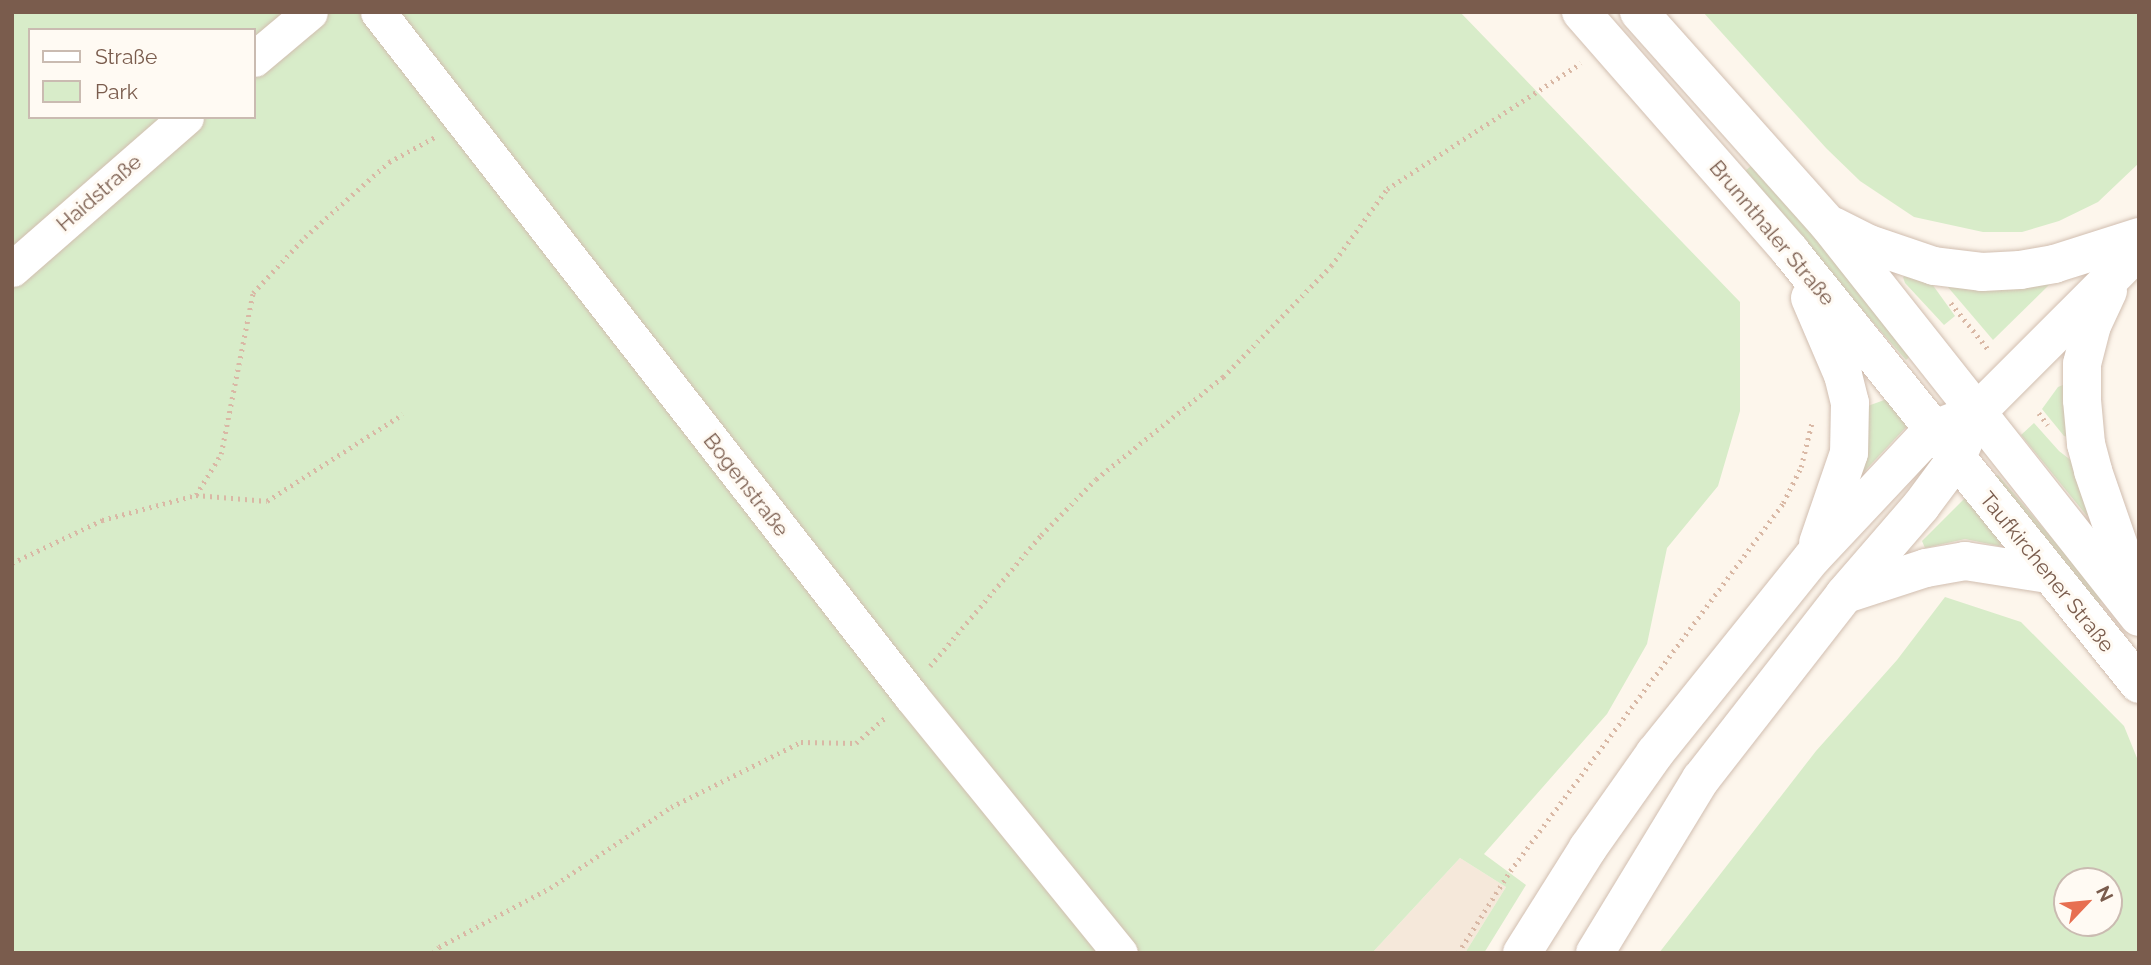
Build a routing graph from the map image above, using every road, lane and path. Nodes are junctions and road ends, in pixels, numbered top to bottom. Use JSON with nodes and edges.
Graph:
{"nodes":[{"id":1,"x":310,"y":12,"type":"edge"},
{"id":2,"x":378,"y":12,"type":"edge"},
{"id":3,"x":1581,"y":12,"type":"edge"},
{"id":4,"x":1639,"y":12,"type":"edge"},
{"id":5,"x":1611,"y":44,"type":"junction"},
{"id":6,"x":256,"y":57,"type":"edge"},
{"id":7,"x":184,"y":119,"type":"edge"},
{"id":8,"x":463,"y":122,"type":"junction"},
{"id":9,"x":1828,"y":224,"type":"junction"},
{"id":10,"x":2139,"y":237,"type":"edge"},
{"id":11,"x":1790,"y":251,"type":"junction"},
{"id":12,"x":2129,"y":260,"type":"edge"},
{"id":13,"x":12,"y":269,"type":"edge"},
{"id":14,"x":1961,"y":317,"type":"dead end"},
{"id":15,"x":1988,"y":349,"type":"dead end"},
{"id":16,"x":1977,"y":412,"type":"junction"},
{"id":17,"x":403,"y":414,"type":"dead end"},
{"id":18,"x":1813,"y":416,"type":"dead end"},
{"id":19,"x":1932,"y":430,"type":"junction"},
{"id":20,"x":1956,"y":459,"type":"junction"},
{"id":21,"x":196,"y":495,"type":"junction"},
{"id":22,"x":1812,"y":558,"type":"junction"},
{"id":23,"x":12,"y":564,"type":"edge"},
{"id":24,"x":2048,"y":574,"type":"junction"},
{"id":25,"x":1844,"y":595,"type":"junction"},
{"id":26,"x":2139,"y":602,"type":"edge"},
{"id":27,"x":2139,"y":617,"type":"edge"},
{"id":28,"x":2139,"y":684,"type":"edge"},
{"id":29,"x":911,"y":696,"type":"junction"},
{"id":30,"x":433,"y":953,"type":"edge"},
{"id":31,"x":1120,"y":953,"type":"edge"},
{"id":32,"x":1458,"y":953,"type":"edge"},
{"id":33,"x":1522,"y":953,"type":"edge"},
{"id":34,"x":1595,"y":953,"type":"edge"}],
"edges":[{"from":1,"to":6,"type":"street"},
{"from":2,"to":8,"type":"street","name":"Bogenstraße"},
{"from":3,"to":5,"type":"main road","name":"Brunnthaler Straße"},
{"from":4,"to":9,"type":"main road"},
{"from":5,"to":11,"type":"main road","name":"Brunnthaler Straße"},
{"from":5,"to":29,"type":"path"},
{"from":7,"to":13,"type":"street","name":"Haidstraße"},
{"from":8,"to":21,"type":"path"},
{"from":8,"to":29,"type":"street","name":"Bogenstraße"},
{"from":9,"to":10,"type":"main road"},
{"from":9,"to":16,"type":"main road"},
{"from":11,"to":19,"type":"main road","name":"Brunnthaler Straße"},
{"from":11,"to":22,"type":"main road"},
{"from":12,"to":16,"type":"main road"},
{"from":12,"to":26,"type":"main road"},
{"from":14,"to":15,"type":"path"},
{"from":16,"to":19,"type":"main road"},
{"from":16,"to":20,"type":"main road"},
{"from":16,"to":27,"type":"main road","name":"Taufkirchener Straße"},
{"from":17,"to":21,"type":"path"},
{"from":18,"to":32,"type":"path"},
{"from":19,"to":20,"type":"main road","name":"Brunnthaler Straße"},
{"from":19,"to":22,"type":"main road"},
{"from":20,"to":24,"type":"main road","name":"Taufkirchener Straße"},
{"from":20,"to":25,"type":"main road"},
{"from":21,"to":23,"type":"path"},
{"from":22,"to":33,"type":"main road"},
{"from":24,"to":25,"type":"main road"},
{"from":24,"to":28,"type":"main road","name":"Taufkirchener Straße"},
{"from":25,"to":34,"type":"main road"},
{"from":29,"to":30,"type":"path"},
{"from":29,"to":31,"type":"street","name":"Bogenstraße"}]}
